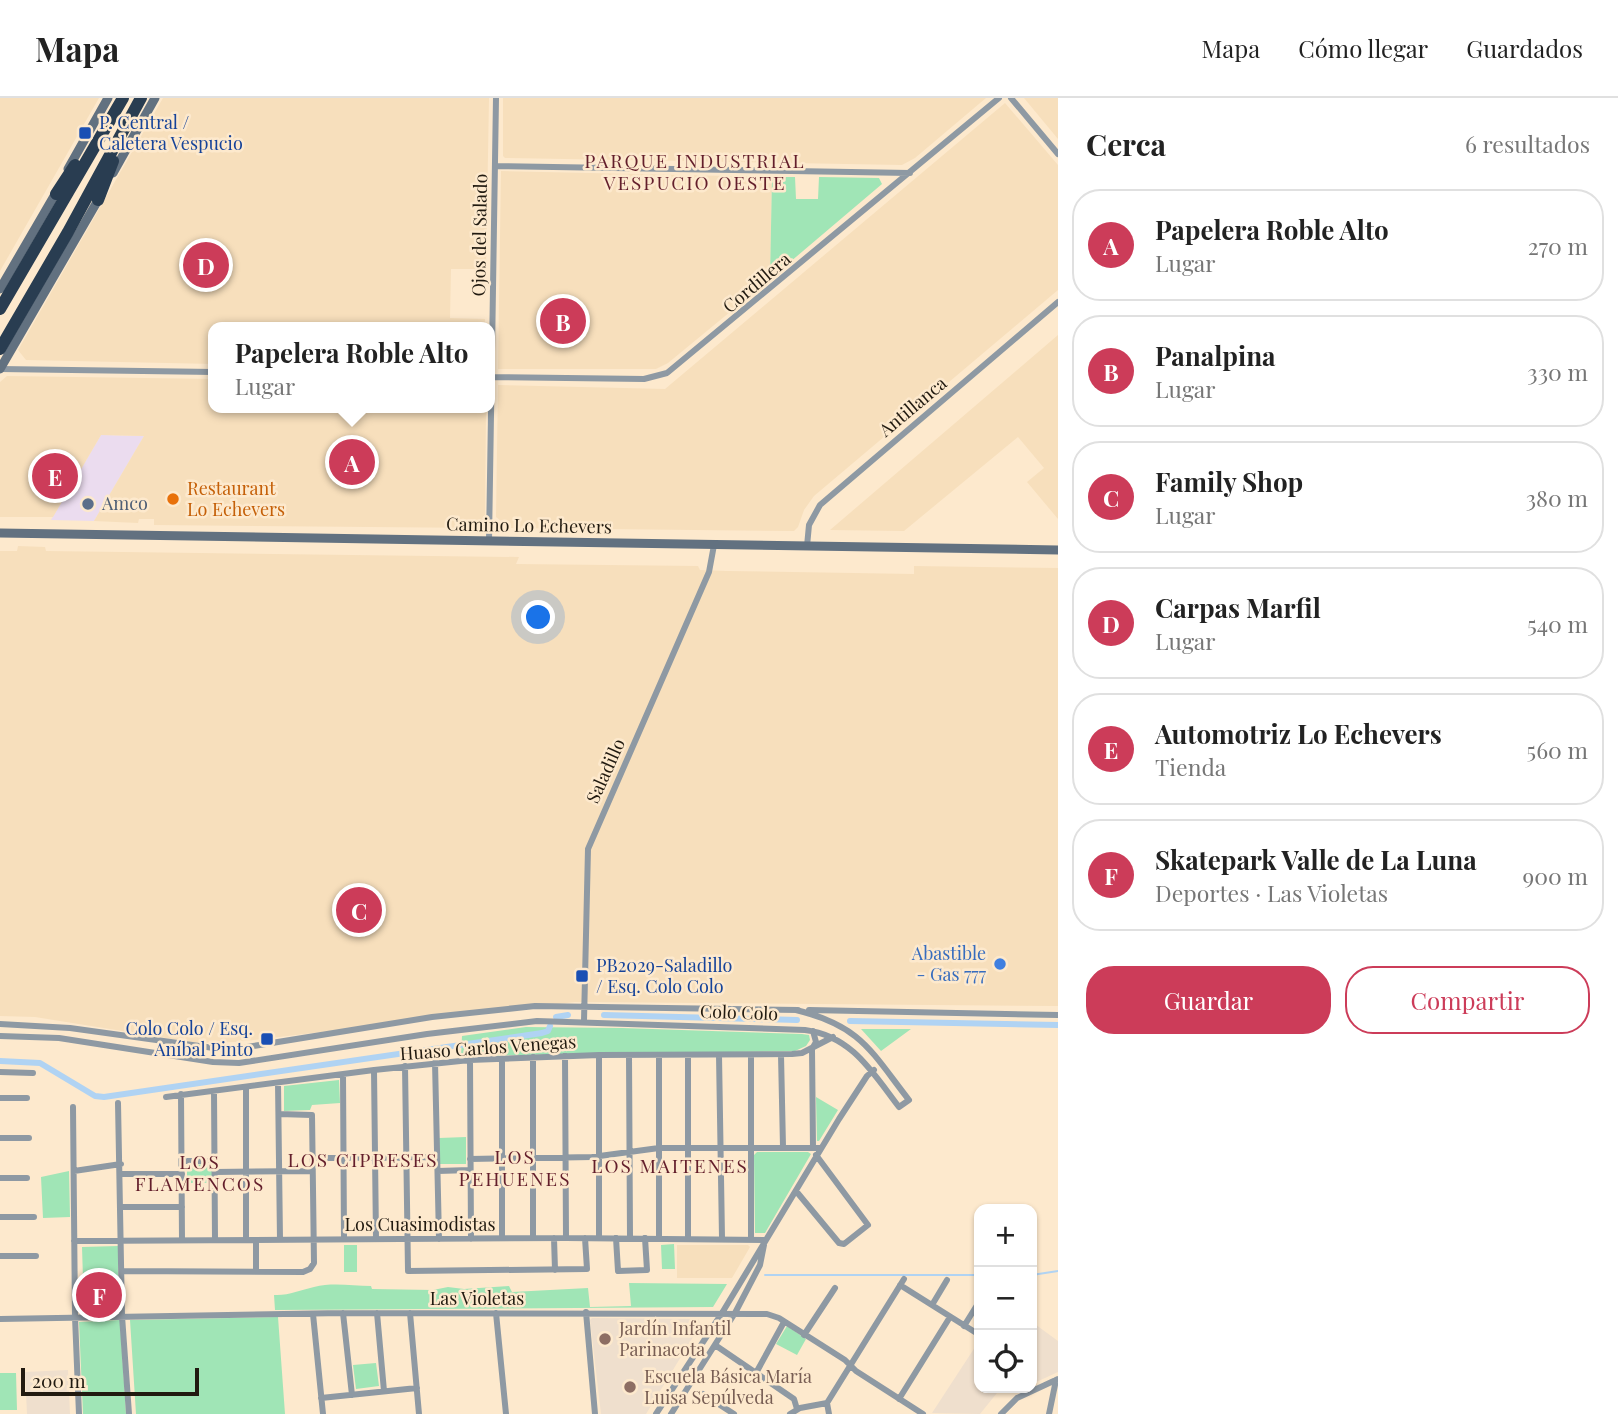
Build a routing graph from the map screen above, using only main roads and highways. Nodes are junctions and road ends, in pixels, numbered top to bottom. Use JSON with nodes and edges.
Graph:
{"nodes":[{"id":1,"x":108,"y":98,"type":"edge"},
{"id":2,"x":122,"y":98,"type":"edge"},
{"id":3,"x":141,"y":98,"type":"edge"},
{"id":4,"x":155,"y":98,"type":"edge"},
{"id":5,"x":127,"y":122,"type":"junction"},
{"id":6,"x":55,"y":194,"type":"junction"},
{"id":7,"x":98,"y":200,"type":"junction"},
{"id":8,"x":0,"y":289,"type":"edge"},
{"id":9,"x":0,"y":309,"type":"edge"},
{"id":10,"x":0,"y":349,"type":"edge"},
{"id":11,"x":0,"y":369,"type":"edge"},
{"id":12,"x":0,"y":533,"type":"edge"},
{"id":13,"x":1058,"y":551,"type":"edge"}],
"edges":[{"from":1,"to":6,"type":"main road"},
{"from":2,"to":6,"type":"highway"},
{"from":2,"to":9,"type":"highway"},
{"from":3,"to":5,"type":"highway"},
{"from":4,"to":7,"type":"main road"},
{"from":5,"to":7,"type":"highway"},
{"from":5,"to":10,"type":"highway"},
{"from":6,"to":8,"type":"main road"},
{"from":7,"to":11,"type":"main road"},
{"from":12,"to":13,"type":"main road","name":"Camino Lo Echevers"}]}
